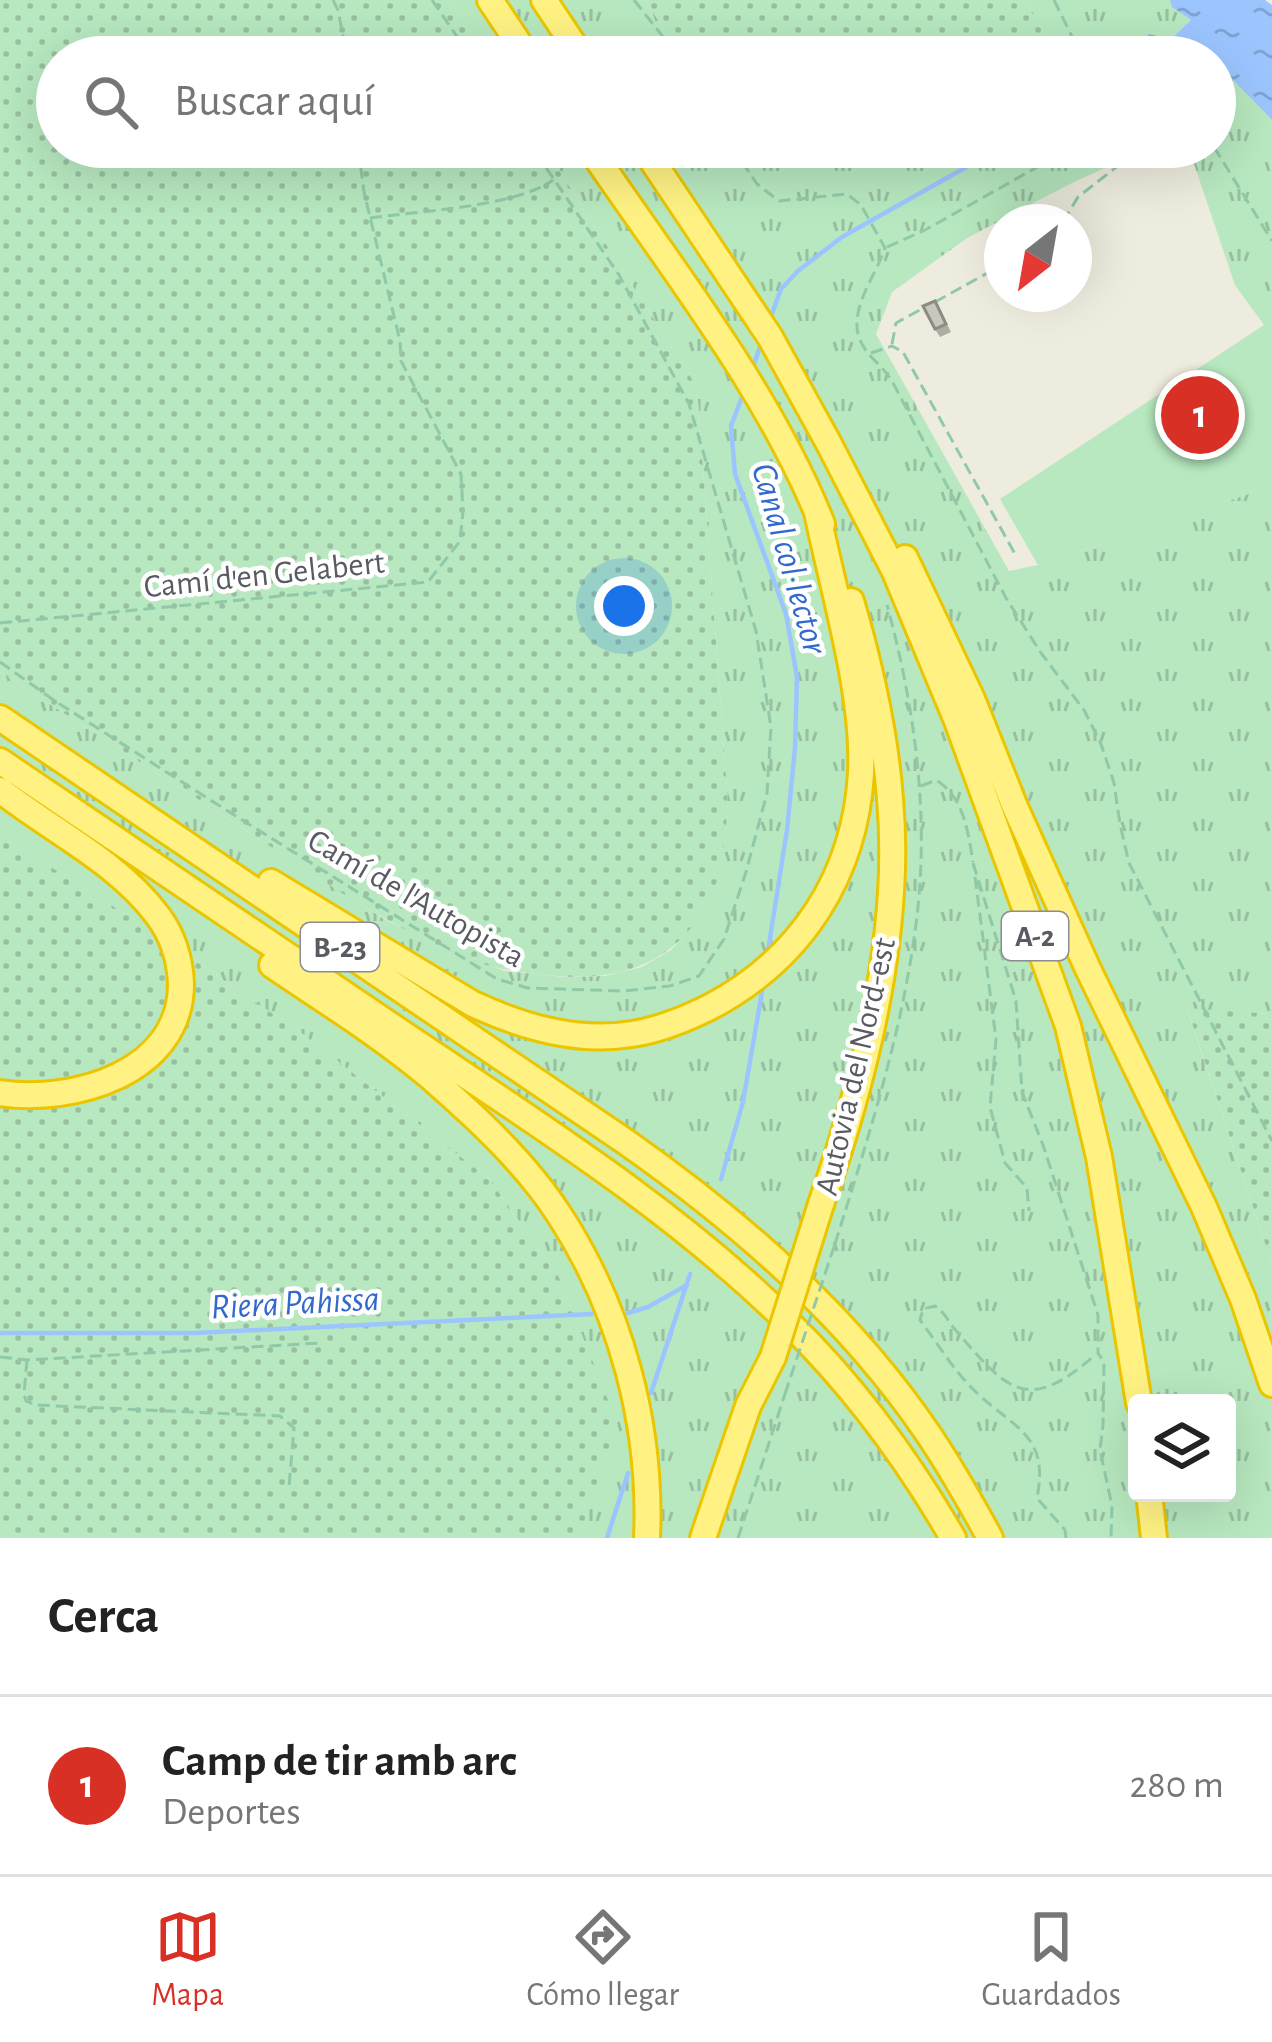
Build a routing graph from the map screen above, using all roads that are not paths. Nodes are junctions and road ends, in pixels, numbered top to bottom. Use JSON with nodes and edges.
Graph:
{"nodes":[{"id":1,"x":490,"y":0,"type":"edge"},
{"id":2,"x":544,"y":0,"type":"edge"},
{"id":3,"x":514,"y":36,"type":"edge"},
{"id":4,"x":568,"y":36,"type":"edge"},
{"id":5,"x":603,"y":168,"type":"edge"},
{"id":6,"x":657,"y":168,"type":"edge"},
{"id":7,"x":819,"y":413,"type":"junction"},
{"id":8,"x":817,"y":512,"type":"junction"},
{"id":9,"x":0,"y":718,"type":"edge"},
{"id":10,"x":0,"y":761,"type":"edge"},
{"id":11,"x":0,"y":780,"type":"edge"},
{"id":12,"x":0,"y":790,"type":"edge"},
{"id":13,"x":151,"y":820,"type":"junction"},
{"id":14,"x":0,"y":1093,"type":"edge"},
{"id":15,"x":773,"y":1357,"type":"junction"},
{"id":16,"x":1272,"y":1384,"type":"edge"},
{"id":17,"x":1138,"y":1394,"type":"edge"},
{"id":18,"x":928,"y":1433,"type":"junction"},
{"id":19,"x":1150,"y":1502,"type":"edge"},
{"id":20,"x":647,"y":1538,"type":"edge"},
{"id":21,"x":703,"y":1538,"type":"edge"},
{"id":22,"x":719,"y":1538,"type":"edge"},
{"id":23,"x":953,"y":1538,"type":"edge"},
{"id":24,"x":990,"y":1538,"type":"edge"},
{"id":25,"x":1006,"y":1538,"type":"edge"},
{"id":26,"x":1154,"y":1538,"type":"edge"}],
"edges":[{"from":1,"to":3,"type":"highway"},
{"from":2,"to":4,"type":"highway"},
{"from":5,"to":8,"type":"highway","name":"Autovia del Nord-est"},
{"from":6,"to":7,"type":"highway","number":"A-2"},
{"from":7,"to":16,"type":"highway"},
{"from":7,"to":17,"type":"highway","number":"A-2"},
{"from":8,"to":13,"type":"highway"},
{"from":8,"to":15,"type":"highway","name":"Autovia del Nord-est","bridge":true},
{"from":9,"to":13,"type":"highway","number":"B-23"},
{"from":10,"to":23,"type":"highway","number":"B-23"},
{"from":11,"to":20,"type":"highway"},
{"from":12,"to":14,"type":"highway"},
{"from":13,"to":18,"type":"highway","number":"B-23"},
{"from":15,"to":21,"type":"highway","name":"Autovia del Nord-est"},
{"from":15,"to":22,"type":"highway"},
{"from":18,"to":24,"type":"highway","number":"B-23"},
{"from":18,"to":25,"type":"highway"},
{"from":19,"to":26,"type":"highway"}]}
